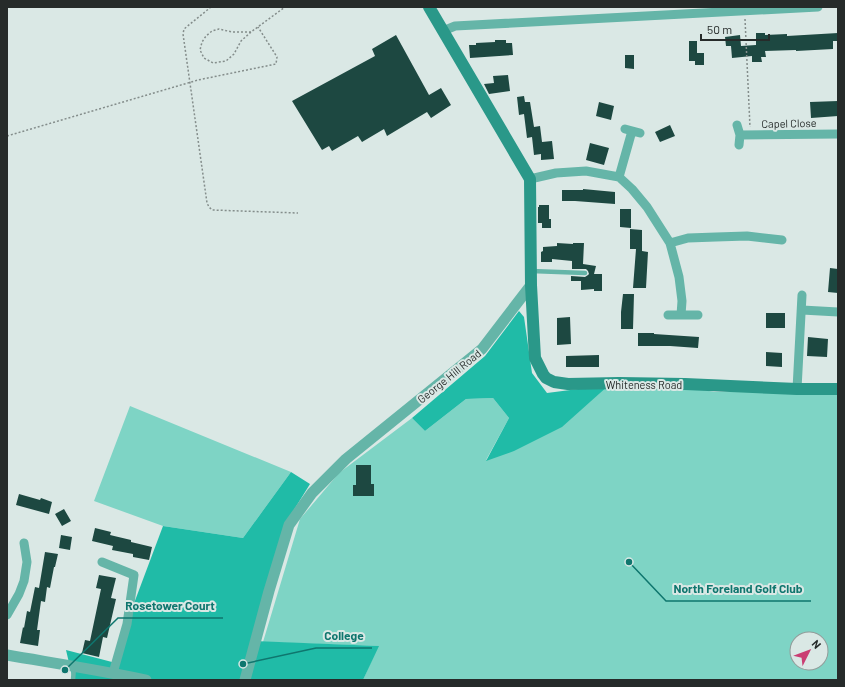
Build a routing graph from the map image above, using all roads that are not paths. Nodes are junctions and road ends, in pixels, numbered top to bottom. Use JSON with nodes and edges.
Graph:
{"nodes":[{"id":1,"x":428,"y":7,"type":"edge"},
{"id":2,"x":818,"y":7,"type":"edge"},
{"id":3,"x":715,"y":10,"type":"edge"},
{"id":4,"x":443,"y":31,"type":"junction"},
{"id":5,"x":737,"y":125,"type":"dead end"},
{"id":6,"x":632,"y":131,"type":"dead end"},
{"id":7,"x":838,"y":134,"type":"edge"},
{"id":8,"x":740,"y":135,"type":"junction"},
{"id":9,"x":738,"y":145,"type":"dead end"},
{"id":10,"x":619,"y":177,"type":"junction"},
{"id":11,"x":530,"y":179,"type":"junction"},
{"id":12,"x":772,"y":239,"type":"junction"},
{"id":13,"x":782,"y":240,"type":"dead end"},
{"id":14,"x":670,"y":243,"type":"junction"},
{"id":15,"x":773,"y":248,"type":"dead end"},
{"id":16,"x":531,"y":271,"type":"junction"},
{"id":17,"x":585,"y":273,"type":"dead end"},
{"id":18,"x":531,"y":285,"type":"junction"},
{"id":19,"x":802,"y":295,"type":"dead end"},
{"id":20,"x":802,"y":310,"type":"junction"},
{"id":21,"x":838,"y":312,"type":"edge"},
{"id":22,"x":668,"y":315,"type":"dead end"},
{"id":23,"x":681,"y":315,"type":"junction"},
{"id":24,"x":698,"y":315,"type":"dead end"},
{"id":25,"x":797,"y":389,"type":"junction"},
{"id":26,"x":838,"y":389,"type":"edge"},
{"id":27,"x":24,"y":543,"type":"dead end"},
{"id":28,"x":102,"y":562,"type":"dead end"},
{"id":29,"x":7,"y":615,"type":"edge"},
{"id":30,"x":7,"y":655,"type":"edge"},
{"id":31,"x":74,"y":667,"type":"junction"},
{"id":32,"x":113,"y":673,"type":"junction"},
{"id":33,"x":73,"y":680,"type":"edge"},
{"id":34,"x":146,"y":680,"type":"edge"},
{"id":35,"x":246,"y":680,"type":"edge"}],
"edges":[{"from":1,"to":4,"type":"main road"},
{"from":2,"to":3,"type":"street"},
{"from":3,"to":4,"type":"street"},
{"from":4,"to":11,"type":"main road"},
{"from":5,"to":8,"type":"street"},
{"from":6,"to":10,"type":"street"},
{"from":7,"to":8,"type":"street","name":"Capel Close"},
{"from":8,"to":9,"type":"street"},
{"from":10,"to":11,"type":"street"},
{"from":10,"to":14,"type":"street"},
{"from":11,"to":16,"type":"main road"},
{"from":12,"to":13,"type":"street"},
{"from":12,"to":14,"type":"street"},
{"from":12,"to":15,"type":"street"},
{"from":14,"to":23,"type":"street"},
{"from":16,"to":17,"type":"lane"},
{"from":16,"to":18,"type":"main road"},
{"from":18,"to":25,"type":"main road","name":"Whiteness Road"},
{"from":18,"to":35,"type":"street","name":"George Hill Road"},
{"from":19,"to":20,"type":"street"},
{"from":20,"to":21,"type":"street"},
{"from":20,"to":25,"type":"street"},
{"from":22,"to":23,"type":"street"},
{"from":23,"to":24,"type":"street"},
{"from":25,"to":26,"type":"main road","name":"Whiteness Road"},
{"from":27,"to":29,"type":"street"},
{"from":28,"to":32,"type":"street"},
{"from":30,"to":31,"type":"street"},
{"from":31,"to":32,"type":"street"},
{"from":31,"to":33,"type":"lane"},
{"from":32,"to":34,"type":"street"}]}
